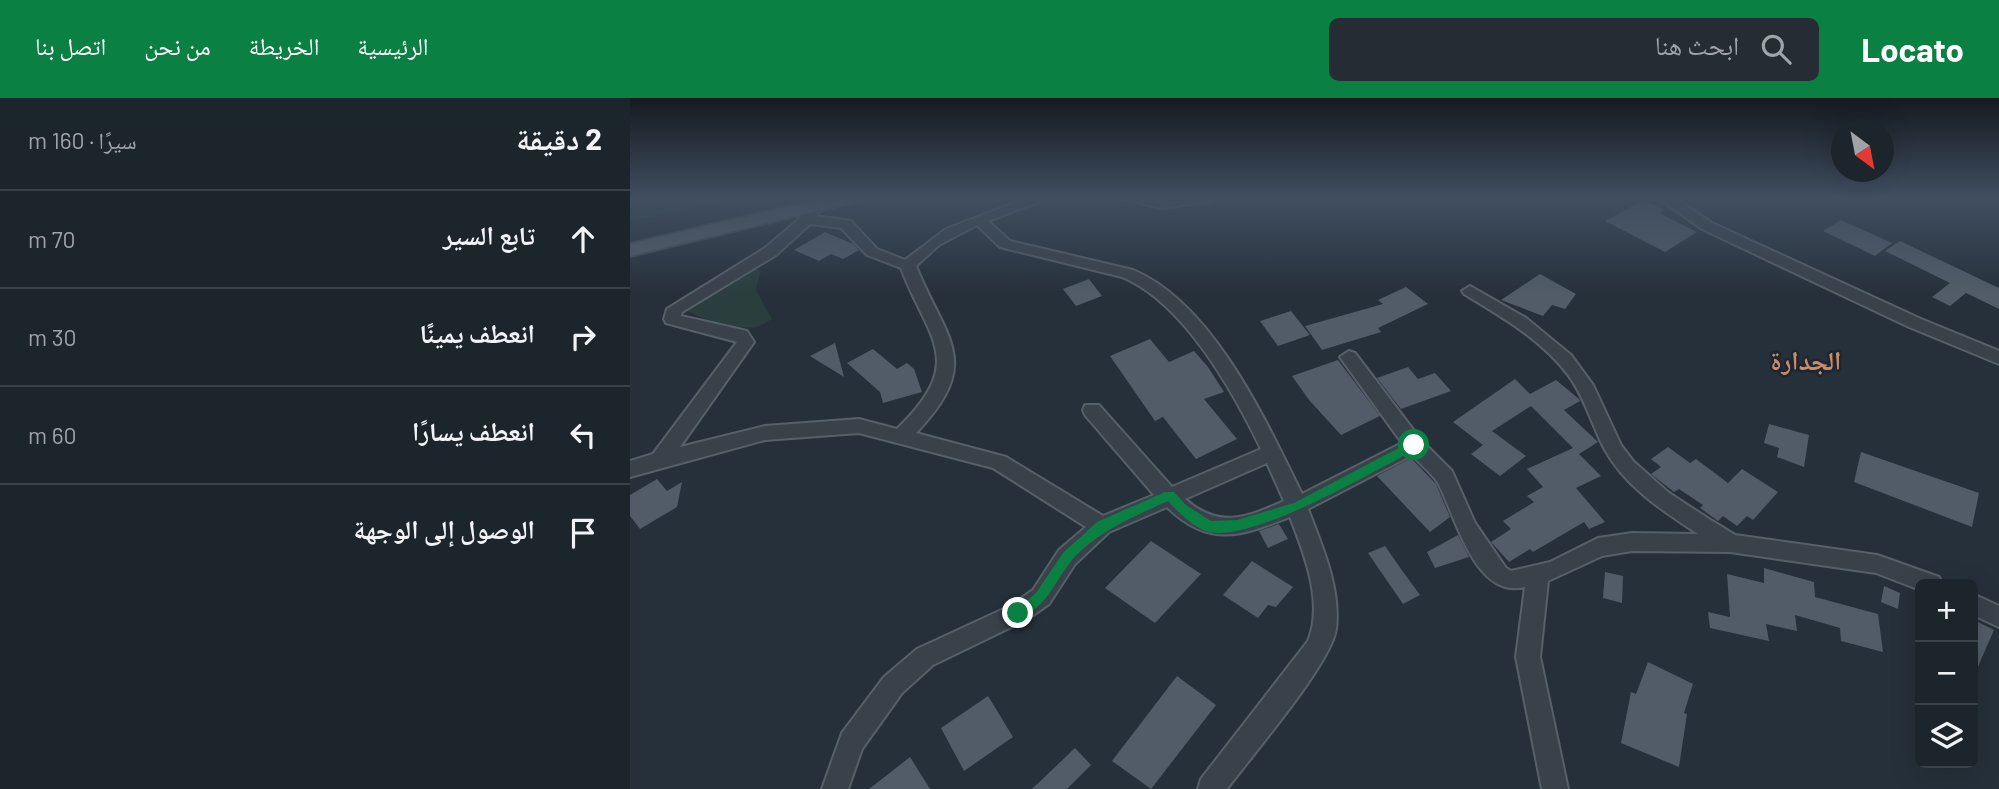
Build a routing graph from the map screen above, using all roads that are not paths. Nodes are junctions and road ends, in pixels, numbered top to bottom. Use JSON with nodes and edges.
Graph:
{"nodes":[{"id":1,"x":732,"y":230,"type":"edge"},
{"id":2,"x":792,"y":230,"type":"edge"},
{"id":3,"x":850,"y":230,"type":"edge"},
{"id":4,"x":960,"y":230,"type":"edge"},
{"id":5,"x":988,"y":230,"type":"edge"},
{"id":6,"x":1716,"y":230,"type":"edge"},
{"id":7,"x":632,"y":252,"type":"edge"},
{"id":8,"x":908,"y":265,"type":"junction"},
{"id":9,"x":1470,"y":291,"type":"dead end"},
{"id":10,"x":1349,"y":358,"type":"dead end"},
{"id":11,"x":1999,"y":358,"type":"edge"},
{"id":12,"x":1092,"y":410,"type":"dead end"},
{"id":13,"x":901,"y":437,"type":"junction"},
{"id":14,"x":1414,"y":445,"type":"junction"},
{"id":15,"x":1274,"y":452,"type":"junction"},
{"id":16,"x":660,"y":458,"type":"junction"},
{"id":17,"x":630,"y":469,"type":"edge"},
{"id":18,"x":1170,"y":495,"type":"junction"},
{"id":19,"x":1297,"y":507,"type":"junction"},
{"id":20,"x":1102,"y":526,"type":"junction"},
{"id":21,"x":1730,"y":543,"type":"junction"},
{"id":22,"x":1537,"y":576,"type":"junction"},
{"id":23,"x":1918,"y":579,"type":"edge"},
{"id":24,"x":1978,"y":606,"type":"edge"},
{"id":25,"x":1999,"y":617,"type":"edge"},
{"id":26,"x":835,"y":789,"type":"edge"},
{"id":27,"x":1211,"y":789,"type":"edge"},
{"id":28,"x":1555,"y":789,"type":"edge"}],
"edges":[{"from":1,"to":7,"type":"main road"},
{"from":2,"to":16,"type":"street"},
{"from":3,"to":8,"type":"street"},
{"from":4,"to":8,"type":"street"},
{"from":5,"to":15,"type":"street"},
{"from":6,"to":11,"type":"street"},
{"from":8,"to":13,"type":"street"},
{"from":9,"to":21,"type":"street"},
{"from":10,"to":14,"type":"street"},
{"from":12,"to":18,"type":"street"},
{"from":13,"to":16,"type":"street"},
{"from":13,"to":20,"type":"street"},
{"from":14,"to":19,"type":"street"},
{"from":14,"to":22,"type":"street"},
{"from":15,"to":18,"type":"street"},
{"from":15,"to":19,"type":"street"},
{"from":16,"to":17,"type":"street"},
{"from":18,"to":19,"type":"street"},
{"from":18,"to":20,"type":"street"},
{"from":19,"to":27,"type":"street"},
{"from":20,"to":26,"type":"street"},
{"from":21,"to":22,"type":"street"},
{"from":21,"to":23,"type":"street"},
{"from":22,"to":28,"type":"street"},
{"from":24,"to":25,"type":"street"}]}
